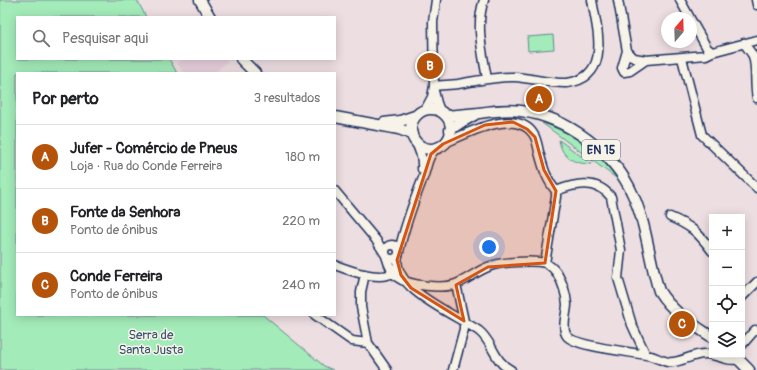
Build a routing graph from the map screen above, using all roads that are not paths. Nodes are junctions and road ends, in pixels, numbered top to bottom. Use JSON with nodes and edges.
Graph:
{"nodes":[{"id":1,"x":200,"y":0,"type":"edge"},
{"id":2,"x":436,"y":0,"type":"edge"},
{"id":3,"x":484,"y":0,"type":"edge"},
{"id":4,"x":592,"y":0,"type":"edge"},
{"id":5,"x":618,"y":0,"type":"edge"},
{"id":6,"x":680,"y":0,"type":"edge"},
{"id":7,"x":756,"y":0,"type":"edge"},
{"id":8,"x":757,"y":5,"type":"edge"},
{"id":9,"x":687,"y":12,"type":"edge"},
{"id":10,"x":209,"y":16,"type":"edge"},
{"id":11,"x":697,"y":30,"type":"edge"},
{"id":12,"x":757,"y":40,"type":"edge"},
{"id":13,"x":744,"y":43,"type":"junction"},
{"id":14,"x":705,"y":44,"type":"junction"},
{"id":15,"x":627,"y":51,"type":"junction"},
{"id":16,"x":712,"y":52,"type":"junction"},
{"id":17,"x":701,"y":55,"type":"junction"},
{"id":18,"x":682,"y":58,"type":"junction"},
{"id":19,"x":242,"y":60,"type":"edge"},
{"id":20,"x":646,"y":60,"type":"junction"},
{"id":21,"x":254,"y":72,"type":"edge"},
{"id":22,"x":488,"y":79,"type":"junction"},
{"id":23,"x":434,"y":86,"type":"junction"},
{"id":24,"x":757,"y":98,"type":"edge"},
{"id":25,"x":425,"y":110,"type":"junction"},
{"id":26,"x":478,"y":113,"type":"junction"},
{"id":27,"x":443,"y":114,"type":"junction"},
{"id":28,"x":415,"y":116,"type":"junction"},
{"id":29,"x":336,"y":117,"type":"edge"},
{"id":30,"x":378,"y":124,"type":"junction"},
{"id":31,"x":450,"y":130,"type":"junction"},
{"id":32,"x":414,"y":138,"type":"junction"},
{"id":33,"x":440,"y":146,"type":"junction"},
{"id":34,"x":419,"y":187,"type":"junction"},
{"id":35,"x":757,"y":188,"type":"edge"},
{"id":36,"x":556,"y":191,"type":"junction"},
{"id":37,"x":336,"y":192,"type":"edge"},
{"id":38,"x":670,"y":217,"type":"dead end"},
{"id":39,"x":711,"y":250,"type":"edge"},
{"id":40,"x":392,"y":255,"type":"junction"},
{"id":41,"x":545,"y":263,"type":"junction"},
{"id":42,"x":336,"y":266,"type":"edge"},
{"id":43,"x":654,"y":270,"type":"junction"},
{"id":44,"x":365,"y":274,"type":"junction"},
{"id":45,"x":390,"y":275,"type":"junction"},
{"id":46,"x":405,"y":281,"type":"junction"},
{"id":47,"x":757,"y":282,"type":"edge"},
{"id":48,"x":456,"y":284,"type":"junction"},
{"id":49,"x":745,"y":294,"type":"edge"},
{"id":50,"x":316,"y":316,"type":"edge"},
{"id":51,"x":464,"y":321,"type":"junction"},
{"id":52,"x":709,"y":327,"type":"edge"},
{"id":53,"x":756,"y":329,"type":"edge"},
{"id":54,"x":745,"y":332,"type":"edge"},
{"id":55,"x":709,"y":334,"type":"edge"},
{"id":56,"x":745,"y":335,"type":"edge"},
{"id":57,"x":368,"y":342,"type":"junction"},
{"id":58,"x":745,"y":342,"type":"edge"},
{"id":59,"x":709,"y":354,"type":"edge"},
{"id":60,"x":646,"y":355,"type":"junction"},
{"id":61,"x":725,"y":358,"type":"edge"},
{"id":62,"x":735,"y":358,"type":"edge"},
{"id":63,"x":740,"y":358,"type":"edge"},
{"id":64,"x":387,"y":370,"type":"edge"},
{"id":65,"x":453,"y":370,"type":"edge"},
{"id":66,"x":511,"y":370,"type":"edge"},
{"id":67,"x":750,"y":370,"type":"edge"}],
"edges":[{"from":1,"to":10,"type":"main road"},
{"from":2,"to":23,"type":"street"},
{"from":3,"to":22,"type":"street"},
{"from":4,"to":22,"type":"street"},
{"from":5,"to":15,"type":"street"},
{"from":6,"to":9,"type":"street"},
{"from":7,"to":8,"type":"street"},
{"from":11,"to":14,"type":"street"},
{"from":12,"to":13,"type":"street"},
{"from":13,"to":16,"type":"street"},
{"from":13,"to":24,"type":"street"},
{"from":14,"to":16,"type":"street"},
{"from":14,"to":17,"type":"street"},
{"from":15,"to":20,"type":"street"},
{"from":15,"to":20,"type":"street"},
{"from":16,"to":17,"type":"street"},
{"from":17,"to":18,"type":"street"},
{"from":18,"to":20,"type":"street"},
{"from":18,"to":35,"type":"street"},
{"from":19,"to":21,"type":"main road"},
{"from":22,"to":23,"type":"street"},
{"from":23,"to":25,"type":"street"},
{"from":23,"to":27,"type":"street"},
{"from":25,"to":27,"type":"main road"},
{"from":25,"to":28,"type":"main road"},
{"from":26,"to":27,"type":"main road","number":"EN 15"},
{"from":26,"to":31,"type":"main road","number":"EN 15"},
{"from":26,"to":43,"type":"main road","number":"EN 15"},
{"from":27,"to":31,"type":"main road"},
{"from":28,"to":30,"type":"main road"},
{"from":28,"to":32,"type":"main road"},
{"from":29,"to":30,"type":"main road"},
{"from":30,"to":32,"type":"main road"},
{"from":31,"to":33,"type":"main road"},
{"from":32,"to":33,"type":"main road"},
{"from":32,"to":34,"type":"street"},
{"from":33,"to":34,"type":"street"},
{"from":33,"to":36,"type":"street"},
{"from":34,"to":40,"type":"street"},
{"from":36,"to":41,"type":"street"},
{"from":36,"to":60,"type":"street"},
{"from":37,"to":40,"type":"street"},
{"from":38,"to":39,"type":"street"},
{"from":40,"to":45,"type":"street"},
{"from":40,"to":45,"type":"street"},
{"from":40,"to":46,"type":"street"},
{"from":41,"to":48,"type":"street"},
{"from":41,"to":60,"type":"street"},
{"from":42,"to":44,"type":"street"},
{"from":43,"to":52,"type":"main road"},
{"from":43,"to":55,"type":"main road"},
{"from":44,"to":45,"type":"street"},
{"from":44,"to":57,"type":"street"},
{"from":45,"to":46,"type":"street"},
{"from":46,"to":48,"type":"street"},
{"from":46,"to":51,"type":"street"},
{"from":47,"to":49,"type":"street"},
{"from":48,"to":51,"type":"street"},
{"from":50,"to":57,"type":"street"},
{"from":51,"to":65,"type":"street"},
{"from":51,"to":66,"type":"street"},
{"from":53,"to":54,"type":"street"},
{"from":53,"to":56,"type":"street"},
{"from":53,"to":58,"type":"street"},
{"from":57,"to":64,"type":"street"},
{"from":59,"to":60,"type":"street"},
{"from":61,"to":62,"type":"street"},
{"from":63,"to":67,"type":"main road"}]}
